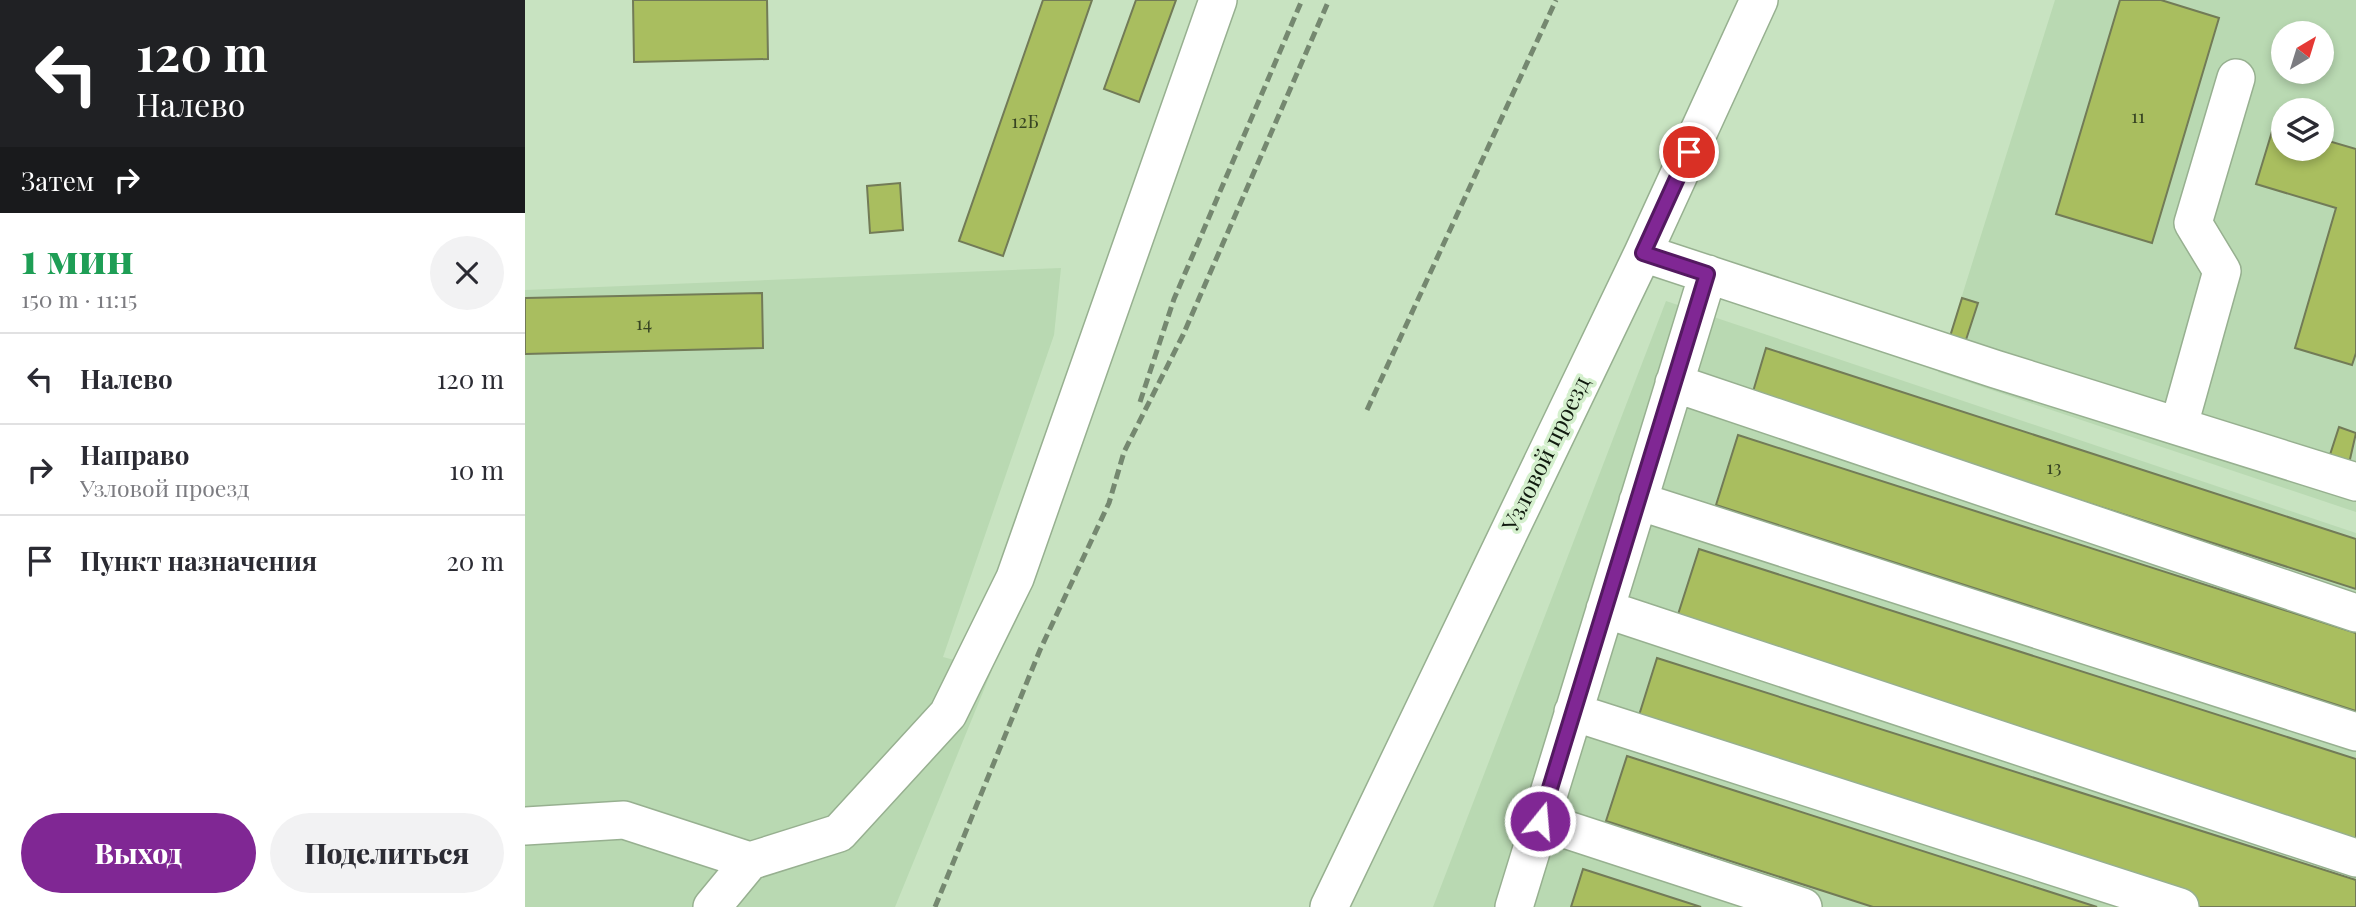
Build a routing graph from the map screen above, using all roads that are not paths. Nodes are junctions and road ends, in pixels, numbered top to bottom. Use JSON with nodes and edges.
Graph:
{"nodes":[{"id":1,"x":1218,"y":0,"type":"edge"},
{"id":2,"x":1759,"y":0,"type":"edge"},
{"id":3,"x":2237,"y":78,"type":"dead end"},
{"id":4,"x":1643,"y":253,"type":"junction"},
{"id":5,"x":1707,"y":274,"type":"junction"},
{"id":6,"x":1674,"y":383,"type":"junction"},
{"id":7,"x":2179,"y":425,"type":"junction"},
{"id":8,"x":2356,"y":482,"type":"edge"},
{"id":9,"x":1638,"y":500,"type":"junction"},
{"id":10,"x":1605,"y":609,"type":"junction"},
{"id":11,"x":2356,"y":612,"type":"edge"},
{"id":12,"x":1573,"y":712,"type":"junction"},
{"id":13,"x":2356,"y":732,"type":"edge"},
{"id":14,"x":1540,"y":821,"type":"junction"},
{"id":15,"x":525,"y":826,"type":"edge"},
{"id":16,"x":2356,"y":858,"type":"edge"},
{"id":17,"x":750,"y":861,"type":"junction"},
{"id":18,"x":712,"y":907,"type":"edge"},
{"id":19,"x":1329,"y":907,"type":"edge"},
{"id":20,"x":1514,"y":907,"type":"edge"},
{"id":21,"x":1803,"y":907,"type":"edge"},
{"id":22,"x":2180,"y":907,"type":"edge"}],
"edges":[{"from":1,"to":17,"type":"street"},
{"from":2,"to":4,"type":"street","name":"Узловой проезд"},
{"from":3,"to":7,"type":"street"},
{"from":4,"to":5,"type":"street"},
{"from":4,"to":19,"type":"street","name":"Узловой проезд"},
{"from":5,"to":6,"type":"street"},
{"from":5,"to":7,"type":"street"},
{"from":6,"to":9,"type":"street"},
{"from":6,"to":11,"type":"street"},
{"from":7,"to":8,"type":"street"},
{"from":9,"to":10,"type":"street"},
{"from":9,"to":13,"type":"street"},
{"from":10,"to":12,"type":"street"},
{"from":10,"to":16,"type":"street"},
{"from":12,"to":14,"type":"street"},
{"from":12,"to":22,"type":"street"},
{"from":14,"to":20,"type":"street"},
{"from":14,"to":21,"type":"street"},
{"from":15,"to":17,"type":"street"},
{"from":17,"to":18,"type":"street"}]}
